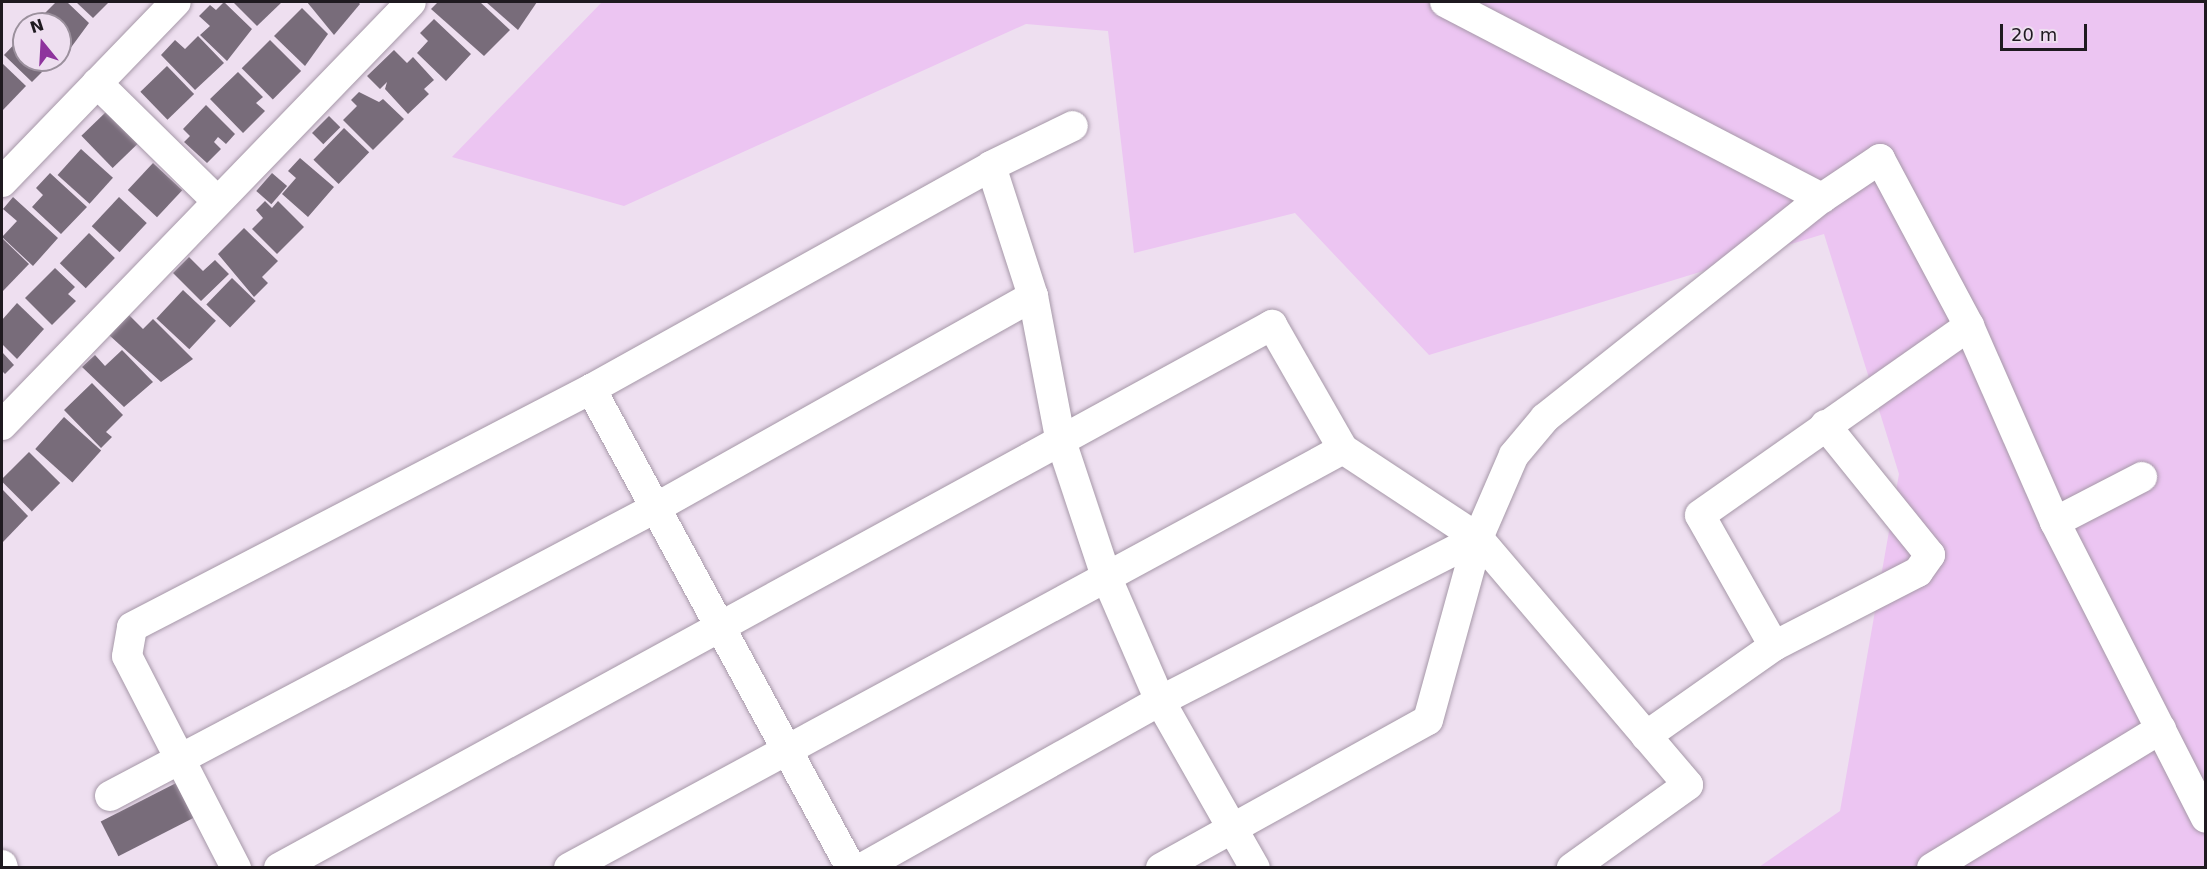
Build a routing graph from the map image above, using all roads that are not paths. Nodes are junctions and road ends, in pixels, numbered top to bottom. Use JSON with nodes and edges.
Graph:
{"nodes":[{"id":1,"x":176,"y":2,"type":"edge"},
{"id":2,"x":411,"y":2,"type":"edge"},
{"id":3,"x":1445,"y":2,"type":"edge"},
{"id":4,"x":97,"y":83,"type":"junction"},
{"id":5,"x":1073,"y":126,"type":"dead end"},
{"id":6,"x":991,"y":166,"type":"junction"},
{"id":7,"x":2,"y":182,"type":"edge"},
{"id":8,"x":1822,"y":198,"type":"junction"},
{"id":9,"x":217,"y":201,"type":"junction"},
{"id":10,"x":1033,"y":296,"type":"junction"},
{"id":11,"x":1969,"y":326,"type":"junction"},
{"id":12,"x":591,"y":389,"type":"junction"},
{"id":13,"x":2,"y":425,"type":"edge"},
{"id":14,"x":1825,"y":425,"type":"junction"},
{"id":15,"x":1060,"y":438,"type":"junction"},
{"id":16,"x":1343,"y":449,"type":"junction"},
{"id":17,"x":2142,"y":477,"type":"dead end"},
{"id":18,"x":659,"y":507,"type":"junction"},
{"id":19,"x":2055,"y":522,"type":"junction"},
{"id":20,"x":1478,"y":538,"type":"junction"},
{"id":21,"x":1106,"y":576,"type":"junction"},
{"id":22,"x":723,"y":630,"type":"junction"},
{"id":23,"x":1774,"y":646,"type":"junction"},
{"id":24,"x":1160,"y":701,"type":"junction"},
{"id":25,"x":2161,"y":729,"type":"junction"},
{"id":26,"x":1646,"y":736,"type":"junction"},
{"id":27,"x":789,"y":749,"type":"junction"},
{"id":28,"x":182,"y":757,"type":"junction"},
{"id":29,"x":110,"y":796,"type":"dead end"},
{"id":30,"x":2205,"y":818,"type":"edge"},
{"id":31,"x":1230,"y":830,"type":"junction"},
{"id":32,"x":236,"y":867,"type":"edge"},
{"id":33,"x":279,"y":867,"type":"edge"},
{"id":34,"x":569,"y":867,"type":"edge"},
{"id":35,"x":851,"y":867,"type":"edge"},
{"id":36,"x":862,"y":867,"type":"edge"},
{"id":37,"x":1161,"y":867,"type":"edge"},
{"id":38,"x":1255,"y":867,"type":"edge"},
{"id":39,"x":1572,"y":867,"type":"edge"},
{"id":40,"x":1932,"y":867,"type":"edge"}],
"edges":[{"from":1,"to":4,"type":"street"},
{"from":2,"to":9,"type":"street"},
{"from":3,"to":8,"type":"street"},
{"from":4,"to":7,"type":"street"},
{"from":4,"to":9,"type":"street"},
{"from":5,"to":6,"type":"street"},
{"from":6,"to":10,"type":"street"},
{"from":6,"to":12,"type":"street"},
{"from":8,"to":11,"type":"street"},
{"from":8,"to":20,"type":"street"},
{"from":9,"to":13,"type":"street"},
{"from":10,"to":15,"type":"street"},
{"from":10,"to":18,"type":"street"},
{"from":11,"to":14,"type":"street"},
{"from":11,"to":19,"type":"street"},
{"from":12,"to":18,"type":"street"},
{"from":12,"to":28,"type":"street"},
{"from":14,"to":23,"type":"street"},
{"from":14,"to":23,"type":"street"},
{"from":15,"to":16,"type":"street"},
{"from":15,"to":21,"type":"street"},
{"from":15,"to":22,"type":"street"},
{"from":16,"to":20,"type":"street"},
{"from":16,"to":21,"type":"street"},
{"from":17,"to":19,"type":"street"},
{"from":18,"to":22,"type":"street"},
{"from":18,"to":28,"type":"street"},
{"from":19,"to":25,"type":"street"},
{"from":20,"to":24,"type":"street"},
{"from":20,"to":26,"type":"street"},
{"from":20,"to":31,"type":"street"},
{"from":21,"to":24,"type":"street"},
{"from":21,"to":27,"type":"street"},
{"from":22,"to":27,"type":"street"},
{"from":22,"to":33,"type":"street"},
{"from":23,"to":26,"type":"street"},
{"from":24,"to":31,"type":"street"},
{"from":24,"to":36,"type":"street"},
{"from":25,"to":30,"type":"street"},
{"from":25,"to":40,"type":"street"},
{"from":26,"to":39,"type":"street"},
{"from":27,"to":34,"type":"street"},
{"from":27,"to":35,"type":"street"},
{"from":28,"to":29,"type":"street"},
{"from":28,"to":32,"type":"street"},
{"from":31,"to":37,"type":"street"},
{"from":31,"to":38,"type":"street"}]}
